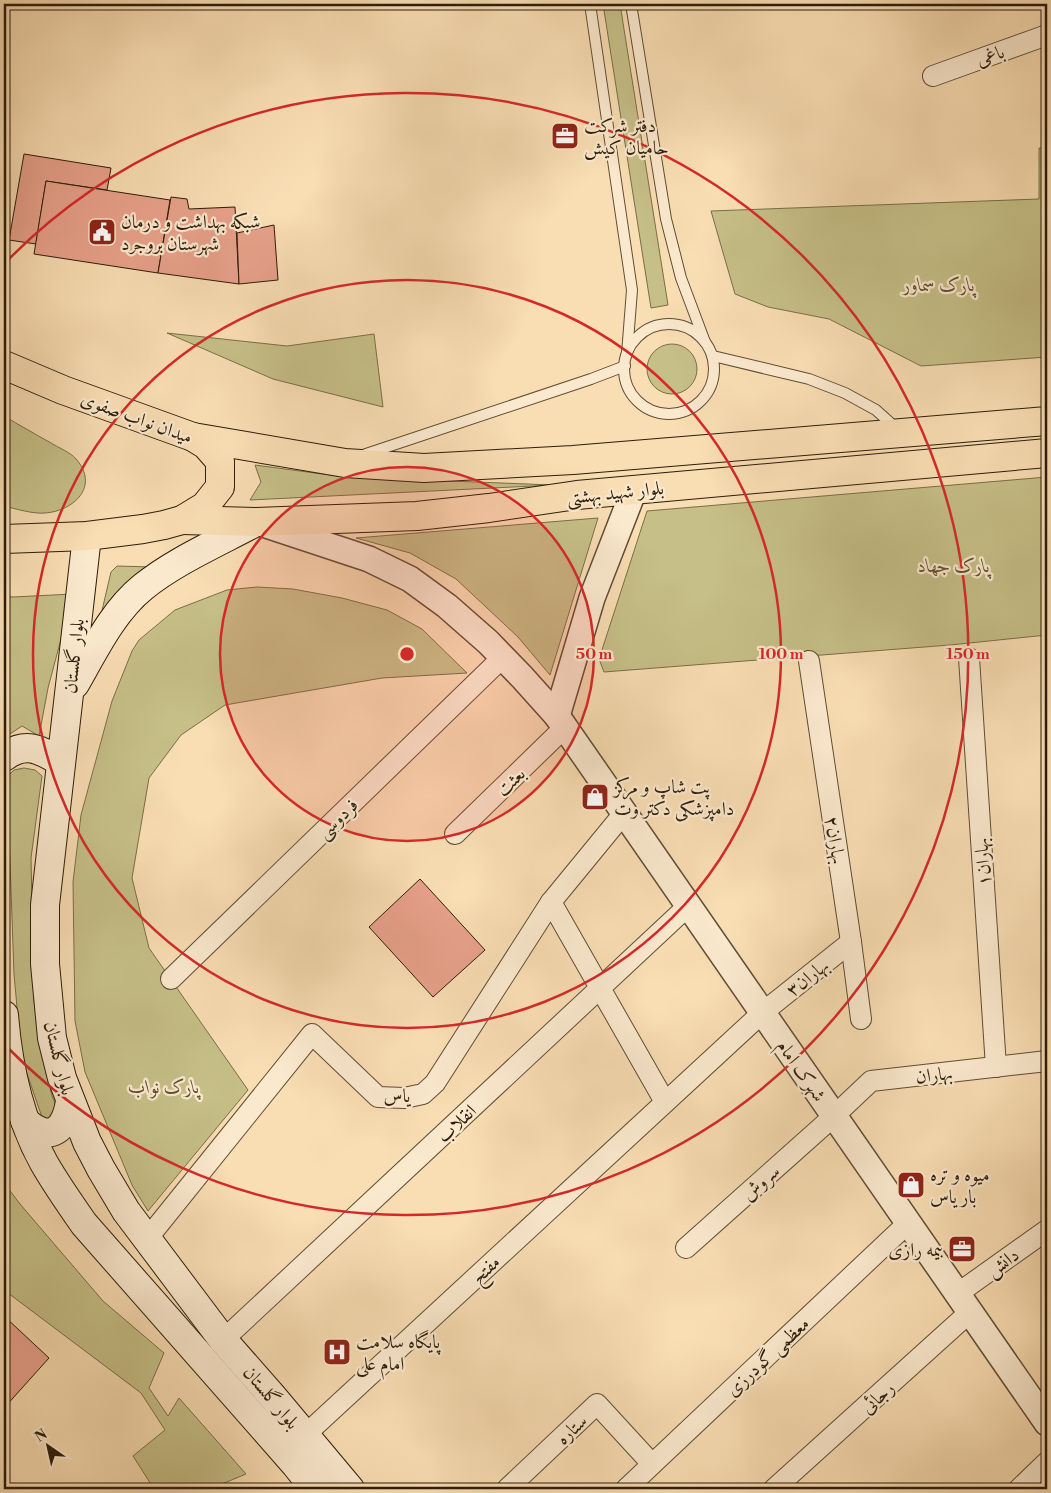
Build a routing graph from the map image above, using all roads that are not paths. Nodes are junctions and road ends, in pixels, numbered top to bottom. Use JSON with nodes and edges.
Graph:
{"nodes":[{"id":1,"x":590,"y":4,"type":"edge"},
{"id":2,"x":632,"y":4,"type":"edge"},
{"id":3,"x":1047,"y":35,"type":"edge"},
{"id":4,"x":933,"y":76,"type":"dead end"},
{"id":5,"x":705,"y":342,"type":"junction"},
{"id":6,"x":627,"y":354,"type":"junction"},
{"id":7,"x":713,"y":356,"type":"junction"},
{"id":8,"x":4,"y":365,"type":"edge"},
{"id":9,"x":625,"y":366,"type":"junction"},
{"id":10,"x":1047,"y":421,"type":"edge"},
{"id":11,"x":902,"y":433,"type":"junction"},
{"id":12,"x":193,"y":437,"type":"junction"},
{"id":13,"x":1047,"y":453,"type":"edge"},
{"id":14,"x":342,"y":462,"type":"junction"},
{"id":15,"x":634,"y":490,"type":"junction"},
{"id":16,"x":182,"y":520,"type":"junction"},
{"id":17,"x":256,"y":522,"type":"junction"},
{"id":18,"x":87,"y":536,"type":"junction"},
{"id":19,"x":4,"y":540,"type":"edge"},
{"id":20,"x":503,"y":658,"type":"junction"},
{"id":21,"x":968,"y":658,"type":"dead end"},
{"id":22,"x":809,"y":662,"type":"dead end"},
{"id":23,"x":69,"y":694,"type":"junction"},
{"id":24,"x":560,"y":722,"type":"junction"},
{"id":25,"x":4,"y":757,"type":"edge"},
{"id":26,"x":61,"y":762,"type":"junction"},
{"id":27,"x":624,"y":813,"type":"junction"},
{"id":28,"x":455,"y":834,"type":"dead end"},
{"id":29,"x":551,"y":902,"type":"junction"},
{"id":30,"x":688,"y":906,"type":"junction"},
{"id":31,"x":851,"y":942,"type":"junction"},
{"id":32,"x":171,"y":979,"type":"dead end"},
{"id":33,"x":600,"y":988,"type":"junction"},
{"id":34,"x":762,"y":1013,"type":"junction"},
{"id":35,"x":4,"y":1015,"type":"edge"},
{"id":36,"x":861,"y":1020,"type":"dead end"},
{"id":37,"x":1047,"y":1061,"type":"edge"},
{"id":38,"x":996,"y":1067,"type":"junction"},
{"id":39,"x":70,"y":1101,"type":"junction"},
{"id":40,"x":664,"y":1102,"type":"junction"},
{"id":41,"x":834,"y":1116,"type":"junction"},
{"id":42,"x":25,"y":1121,"type":"junction"},
{"id":43,"x":908,"y":1223,"type":"junction"},
{"id":44,"x":1047,"y":1230,"type":"edge"},
{"id":45,"x":147,"y":1239,"type":"junction"},
{"id":46,"x":686,"y":1248,"type":"dead end"},
{"id":47,"x":964,"y":1303,"type":"junction"},
{"id":48,"x":223,"y":1340,"type":"junction"},
{"id":49,"x":1047,"y":1423,"type":"edge"},
{"id":50,"x":305,"y":1435,"type":"junction"},
{"id":51,"x":1047,"y":1462,"type":"edge"},
{"id":52,"x":652,"y":1464,"type":"junction"},
{"id":53,"x":783,"y":1487,"type":"edge"},
{"id":54,"x":315,"y":1489,"type":"edge"},
{"id":55,"x":350,"y":1489,"type":"edge"},
{"id":56,"x":507,"y":1489,"type":"edge"},
{"id":57,"x":626,"y":1489,"type":"edge"},
{"id":58,"x":1019,"y":1489,"type":"edge"}],
"edges":[{"from":1,"to":6,"type":"lane"},
{"from":2,"to":5,"type":"lane"},
{"from":3,"to":4,"type":"street","name":"باغی"},
{"from":5,"to":6,"type":"lane"},
{"from":5,"to":7,"type":"lane"},
{"from":6,"to":9,"type":"lane"},
{"from":7,"to":9,"type":"lane"},
{"from":7,"to":11,"type":"lane"},
{"from":8,"to":12,"type":"main road","name":"میدان نواب صفوی"},
{"from":9,"to":14,"type":"lane"},
{"from":10,"to":11,"type":"main road","name":"بلوار شهید بهشتی"},
{"from":11,"to":14,"type":"main road","name":"بلوار شهید بهشتی"},
{"from":12,"to":14,"type":"main road","name":"بلوار شهید بهشتی"},
{"from":12,"to":16,"type":"main road","name":"میدان نواب صفوی"},
{"from":13,"to":15,"type":"main road","name":"بلوار شهید بهشتی"},
{"from":15,"to":17,"type":"main road","name":"بلوار شهید بهشتی"},
{"from":15,"to":24,"type":"street"},
{"from":16,"to":17,"type":"main road","name":"بلوار شهید بهشتی"},
{"from":16,"to":18,"type":"main road","name":"میدان نواب صفوی"},
{"from":17,"to":20,"type":"street","name":"شهرک امام"},
{"from":17,"to":23,"type":"main road"},
{"from":18,"to":19,"type":"main road","name":"میدان نواب صفوی"},
{"from":18,"to":23,"type":"main road","name":"بلوار گلستان"},
{"from":20,"to":24,"type":"street","name":"شهرک امام"},
{"from":20,"to":32,"type":"street","name":"فردوسی"},
{"from":21,"to":38,"type":"street","name":"بهاران۱"},
{"from":22,"to":31,"type":"street","name":"بهاران۲"},
{"from":23,"to":26,"type":"main road","name":"بلوار گلستان"},
{"from":24,"to":27,"type":"street","name":"شهرک امام"},
{"from":24,"to":28,"type":"street","name":"بعثت"},
{"from":25,"to":26,"type":"main road"},
{"from":26,"to":39,"type":"main road","name":"بلوار گلستان"},
{"from":27,"to":29,"type":"street","name":"یاس"},
{"from":27,"to":30,"type":"street","name":"شهرک امام"},
{"from":29,"to":33,"type":"street"},
{"from":29,"to":45,"type":"street","name":"یاس"},
{"from":30,"to":33,"type":"street","name":"انقلاب"},
{"from":30,"to":34,"type":"street","name":"شهرک امام"},
{"from":31,"to":34,"type":"street","name":"بهاران۳"},
{"from":31,"to":36,"type":"street","name":"بهاران۲"},
{"from":33,"to":40,"type":"street"},
{"from":33,"to":48,"type":"street","name":"انقلاب"},
{"from":34,"to":40,"type":"street","name":"مفتح"},
{"from":34,"to":41,"type":"street","name":"شهرک امام"},
{"from":35,"to":42,"type":"main road","name":"بلوار گلستان"},
{"from":37,"to":38,"type":"street","name":"بهاران"},
{"from":38,"to":41,"type":"street","name":"بهاران"},
{"from":39,"to":42,"type":"main road"},
{"from":39,"to":45,"type":"main road","name":"بلوار گلستان"},
{"from":40,"to":50,"type":"street","name":"مفتح"},
{"from":41,"to":43,"type":"street","name":"شهرک امام"},
{"from":41,"to":46,"type":"street","name":"سروش"},
{"from":42,"to":54,"type":"main road","name":"بلوار گلستان"},
{"from":43,"to":47,"type":"street","name":"شهرک امام"},
{"from":43,"to":52,"type":"street","name":"معظمی گودرزی"},
{"from":44,"to":47,"type":"street","name":"دانش"},
{"from":45,"to":48,"type":"main road","name":"بلوار گلستان"},
{"from":47,"to":49,"type":"street","name":"شهرک امام"},
{"from":47,"to":53,"type":"street","name":"رجائی"},
{"from":48,"to":50,"type":"main road","name":"بلوار گلستان"},
{"from":50,"to":55,"type":"main road","name":"بلوار گلستان"},
{"from":51,"to":58,"type":"street"},
{"from":52,"to":56,"type":"street","name":"ستاره"},
{"from":52,"to":57,"type":"street","name":"معظمی گودرزی"}]}
